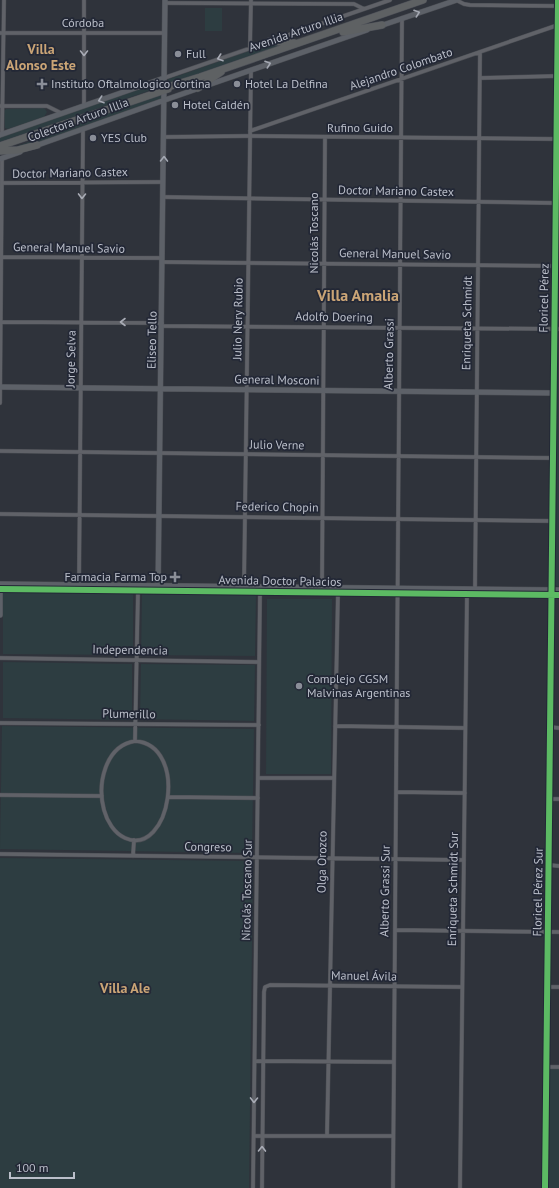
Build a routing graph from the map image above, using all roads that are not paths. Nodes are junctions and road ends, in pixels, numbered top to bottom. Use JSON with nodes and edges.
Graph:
{"nodes":[{"id":1,"x":4,"y":0,"type":"edge"},
{"id":2,"x":84,"y":0,"type":"edge"},
{"id":3,"x":390,"y":0,"type":"edge"},
{"id":4,"x":423,"y":0,"type":"edge"},
{"id":5,"x":457,"y":0,"type":"edge"},
{"id":6,"x":558,"y":0,"type":"edge"},
{"id":7,"x":165,"y":2,"type":"edge"},
{"id":8,"x":251,"y":2,"type":"edge"},
{"id":9,"x":327,"y":2,"type":"edge"},
{"id":10,"x":558,"y":6,"type":"edge"},
{"id":11,"x":364,"y":9,"type":"junction"},
{"id":12,"x":402,"y":18,"type":"junction"},
{"id":13,"x":382,"y":25,"type":"junction"},
{"id":14,"x":558,"y":25,"type":"edge"},
{"id":15,"x":2,"y":33,"type":"edge"},
{"id":16,"x":84,"y":33,"type":"junction"},
{"id":17,"x":165,"y":33,"type":"junction"},
{"id":18,"x":270,"y":41,"type":"junction"},
{"id":19,"x":305,"y":41,"type":"junction"},
{"id":20,"x":250,"y":48,"type":"junction"},
{"id":21,"x":480,"y":52,"type":"junction"},
{"id":22,"x":228,"y":67,"type":"junction"},
{"id":23,"x":2,"y":70,"type":"edge"},
{"id":24,"x":251,"y":70,"type":"junction"},
{"id":25,"x":558,"y":76,"type":"junction"},
{"id":26,"x":164,"y":78,"type":"junction"},
{"id":27,"x":480,"y":78,"type":"junction"},
{"id":28,"x":402,"y":79,"type":"junction"},
{"id":29,"x":198,"y":88,"type":"junction"},
{"id":30,"x":164,"y":90,"type":"junction"},
{"id":31,"x":164,"y":100,"type":"junction"},
{"id":32,"x":1,"y":106,"type":"edge"},
{"id":33,"x":84,"y":106,"type":"junction"},
{"id":34,"x":61,"y":114,"type":"junction"},
{"id":35,"x":83,"y":129,"type":"junction"},
{"id":36,"x":250,"y":131,"type":"junction"},
{"id":37,"x":1,"y":134,"type":"edge"},
{"id":38,"x":164,"y":137,"type":"junction"},
{"id":39,"x":250,"y":137,"type":"junction"},
{"id":40,"x":325,"y":138,"type":"junction"},
{"id":41,"x":401,"y":138,"type":"junction"},
{"id":42,"x":479,"y":139,"type":"junction"},
{"id":43,"x":557,"y":139,"type":"junction"},
{"id":44,"x":38,"y":145,"type":"joint"},
{"id":45,"x":0,"y":153,"type":"edge"},
{"id":46,"x":164,"y":182,"type":"junction"},
{"id":47,"x":2,"y":183,"type":"junction"},
{"id":48,"x":83,"y":183,"type":"junction"},
{"id":49,"x":163,"y":197,"type":"junction"},
{"id":50,"x":249,"y":199,"type":"junction"},
{"id":51,"x":325,"y":200,"type":"junction"},
{"id":52,"x":401,"y":201,"type":"junction"},
{"id":53,"x":479,"y":202,"type":"junction"},
{"id":54,"x":556,"y":203,"type":"junction"},
{"id":55,"x":0,"y":257,"type":"edge"},
{"id":56,"x":82,"y":258,"type":"junction"},
{"id":57,"x":162,"y":260,"type":"junction"},
{"id":58,"x":248,"y":263,"type":"junction"},
{"id":59,"x":324,"y":264,"type":"junction"},
{"id":60,"x":400,"y":264,"type":"junction"},
{"id":61,"x":478,"y":265,"type":"junction"},
{"id":62,"x":556,"y":266,"type":"junction"},
{"id":63,"x":1,"y":322,"type":"edge"},
{"id":64,"x":81,"y":322,"type":"junction"},
{"id":65,"x":162,"y":324,"type":"junction"},
{"id":66,"x":247,"y":327,"type":"junction"},
{"id":67,"x":324,"y":327,"type":"junction"},
{"id":68,"x":400,"y":328,"type":"junction"},
{"id":69,"x":477,"y":329,"type":"junction"},
{"id":70,"x":557,"y":329,"type":"edge"},
{"id":71,"x":0,"y":332,"type":"edge"},
{"id":72,"x":0,"y":387,"type":"edge"},
{"id":73,"x":81,"y":388,"type":"junction"},
{"id":74,"x":161,"y":388,"type":"junction"},
{"id":75,"x":247,"y":389,"type":"junction"},
{"id":76,"x":324,"y":390,"type":"junction"},
{"id":77,"x":399,"y":391,"type":"junction"},
{"id":78,"x":477,"y":392,"type":"junction"},
{"id":79,"x":554,"y":393,"type":"junction"},
{"id":80,"x":0,"y":403,"type":"edge"},
{"id":81,"x":0,"y":451,"type":"edge"},
{"id":82,"x":80,"y":452,"type":"junction"},
{"id":83,"x":160,"y":453,"type":"junction"},
{"id":84,"x":246,"y":454,"type":"junction"},
{"id":85,"x":323,"y":455,"type":"junction"},
{"id":86,"x":399,"y":456,"type":"junction"},
{"id":87,"x":476,"y":457,"type":"junction"},
{"id":88,"x":554,"y":458,"type":"junction"},
{"id":89,"x":0,"y":514,"type":"edge"},
{"id":90,"x":79,"y":515,"type":"junction"},
{"id":91,"x":159,"y":516,"type":"junction"},
{"id":92,"x":245,"y":517,"type":"junction"},
{"id":93,"x":323,"y":518,"type":"junction"},
{"id":94,"x":398,"y":519,"type":"junction"},
{"id":95,"x":476,"y":520,"type":"junction"},
{"id":96,"x":553,"y":521,"type":"junction"},
{"id":97,"x":0,"y":584,"type":"edge"},
{"id":98,"x":79,"y":588,"type":"junction"},
{"id":99,"x":0,"y":589,"type":"edge"},
{"id":100,"x":158,"y":589,"type":"junction"},
{"id":101,"x":244,"y":590,"type":"junction"},
{"id":102,"x":322,"y":590,"type":"junction"},
{"id":103,"x":559,"y":590,"type":"edge"},
{"id":104,"x":138,"y":591,"type":"junction"},
{"id":105,"x":338,"y":591,"type":"junction"},
{"id":106,"x":398,"y":591,"type":"junction"},
{"id":107,"x":260,"y":592,"type":"junction"},
{"id":108,"x":467,"y":592,"type":"junction"},
{"id":109,"x":475,"y":592,"type":"junction"},
{"id":110,"x":552,"y":593,"type":"junction"},
{"id":111,"x":559,"y":595,"type":"edge"},
{"id":112,"x":0,"y":615,"type":"edge"},
{"id":113,"x":0,"y":658,"type":"edge"},
{"id":114,"x":136,"y":660,"type":"junction"},
{"id":115,"x":259,"y":662,"type":"junction"},
{"id":116,"x":0,"y":722,"type":"edge"},
{"id":117,"x":136,"y":724,"type":"junction"},
{"id":118,"x":259,"y":725,"type":"junction"},
{"id":119,"x":335,"y":726,"type":"junction"},
{"id":120,"x":397,"y":727,"type":"junction"},
{"id":121,"x":550,"y":727,"type":"junction"},
{"id":122,"x":465,"y":728,"type":"junction"},
{"id":123,"x":559,"y":728,"type":"edge"},
{"id":124,"x":135,"y":741,"type":"junction"},
{"id":125,"x":258,"y":778,"type":"junction"},
{"id":126,"x":334,"y":778,"type":"junction"},
{"id":127,"x":396,"y":792,"type":"junction"},
{"id":128,"x":465,"y":793,"type":"junction"},
{"id":129,"x":0,"y":795,"type":"edge"},
{"id":130,"x":102,"y":796,"type":"junction"},
{"id":131,"x":168,"y":797,"type":"junction"},
{"id":132,"x":258,"y":798,"type":"junction"},
{"id":133,"x":550,"y":799,"type":"junction"},
{"id":134,"x":559,"y":799,"type":"edge"},
{"id":135,"x":134,"y":840,"type":"junction"},
{"id":136,"x":0,"y":854,"type":"edge"},
{"id":137,"x":134,"y":856,"type":"junction"},
{"id":138,"x":257,"y":858,"type":"junction"},
{"id":139,"x":332,"y":859,"type":"junction"},
{"id":140,"x":396,"y":860,"type":"junction"},
{"id":141,"x":464,"y":860,"type":"junction"},
{"id":142,"x":549,"y":866,"type":"junction"},
{"id":143,"x":559,"y":866,"type":"edge"},
{"id":144,"x":395,"y":930,"type":"junction"},
{"id":145,"x":463,"y":931,"type":"junction"},
{"id":146,"x":548,"y":932,"type":"junction"},
{"id":147,"x":559,"y":932,"type":"edge"},
{"id":148,"x":330,"y":986,"type":"junction"},
{"id":149,"x":394,"y":986,"type":"junction"},
{"id":150,"x":462,"y":987,"type":"junction"},
{"id":151,"x":547,"y":987,"type":"junction"},
{"id":152,"x":559,"y":987,"type":"edge"},
{"id":153,"x":255,"y":1061,"type":"junction"},
{"id":154,"x":263,"y":1061,"type":"junction"},
{"id":155,"x":328,"y":1062,"type":"junction"},
{"id":156,"x":394,"y":1062,"type":"junction"},
{"id":157,"x":546,"y":1067,"type":"junction"},
{"id":158,"x":559,"y":1067,"type":"edge"},
{"id":159,"x":254,"y":1136,"type":"junction"},
{"id":160,"x":262,"y":1136,"type":"junction"},
{"id":161,"x":327,"y":1136,"type":"junction"},
{"id":162,"x":393,"y":1136,"type":"junction"},
{"id":163,"x":254,"y":1188,"type":"edge"},
{"id":164,"x":262,"y":1188,"type":"edge"},
{"id":165,"x":393,"y":1188,"type":"edge"},
{"id":166,"x":460,"y":1188,"type":"edge"},
{"id":167,"x":545,"y":1188,"type":"edge"}],
"edges":[{"from":1,"to":15,"type":"street"},
{"from":2,"to":16,"type":"street"},
{"from":3,"to":11,"type":"street","name":"Colectora Arturo Illia"},
{"from":4,"to":19,"type":"highway","name":"Avenida Arturo Illia"},
{"from":5,"to":10,"type":"street"},
{"from":12,"to":5,"type":"street","name":"Colectora Arturo Illia","one_way":true},
{"from":6,"to":10,"type":"street","name":"Floricel Pérez"},
{"from":7,"to":8,"type":"street"},
{"from":7,"to":17,"type":"street","name":"Eliseo Tello"},
{"from":8,"to":9,"type":"street"},
{"from":8,"to":20,"type":"street"},
{"from":9,"to":11,"type":"street"},
{"from":10,"to":14,"type":"street","name":"Floricel Pérez"},
{"from":11,"to":18,"type":"street","name":"Colectora Arturo Illia"},
{"from":12,"to":13,"type":"street","name":"Colectora Arturo Illia"},
{"from":12,"to":28,"type":"street","name":"Alberto Grassi"},
{"from":13,"to":19,"type":"highway"},
{"from":24,"to":13,"type":"street","name":"Colectora Arturo Illia","one_way":true},
{"from":14,"to":21,"type":"street","name":"Alejandro Colombato"},
{"from":14,"to":25,"type":"street","name":"Floricel Pérez"},
{"from":15,"to":16,"type":"street","name":"Córdoba"},
{"from":15,"to":23,"type":"street"},
{"from":16,"to":17,"type":"street","name":"Córdoba"},
{"from":16,"to":33,"type":"street","one_way":true},
{"from":17,"to":26,"type":"street","name":"Eliseo Tello"},
{"from":18,"to":19,"type":"highway"},
{"from":18,"to":20,"type":"street","name":"Colectora Arturo Illia"},
{"from":19,"to":22,"type":"highway","name":"Avenida Arturo Illia"},
{"from":20,"to":26,"type":"street","name":"Colectora Arturo Illia","one_way":true},
{"from":21,"to":27,"type":"street","name":"Enriqueta Schmidt"},
{"from":21,"to":28,"type":"street","name":"Alejandro Colombato"},
{"from":22,"to":29,"type":"highway"},
{"from":22,"to":30,"type":"highway","name":"Avenida Arturo Illia"},
{"from":23,"to":32,"type":"street"},
{"from":24,"to":29,"type":"street","name":"Colectora Arturo Illia"},
{"from":24,"to":36,"type":"street","name":"Julio Nery Rubio"},
{"from":25,"to":27,"type":"street"},
{"from":25,"to":43,"type":"street","name":"Floricel Pérez"},
{"from":26,"to":30,"type":"street","name":"Eliseo Tello"},
{"from":26,"to":33,"type":"street","name":"Colectora Arturo Illia","one_way":true},
{"from":27,"to":42,"type":"street","name":"Enriqueta Schmidt"},
{"from":28,"to":36,"type":"street","name":"Alejandro Colombato"},
{"from":28,"to":41,"type":"street","name":"Alberto Grassi"},
{"from":29,"to":31,"type":"street","name":"Colectora Arturo Illia"},
{"from":30,"to":31,"type":"street","name":"Eliseo Tello"},
{"from":30,"to":45,"type":"highway","name":"Avenida Arturo Illia"},
{"from":31,"to":35,"type":"street","name":"Colectora Arturo Illia"},
{"from":31,"to":38,"type":"street","name":"Eliseo Tello"},
{"from":32,"to":34,"type":"street"},
{"from":32,"to":37,"type":"street"},
{"from":33,"to":34,"type":"street","name":"Colectora Arturo Illia"},
{"from":34,"to":37,"type":"street","name":"Colectora Arturo Illia"},
{"from":35,"to":44,"type":"street","name":"Colectora Arturo Illia"},
{"from":35,"to":48,"type":"street","name":"Jorge Selva"},
{"from":36,"to":39,"type":"street","name":"Julio Nery Rubio"},
{"from":38,"to":39,"type":"street","name":"Rufino Guido"},
{"from":46,"to":38,"type":"street","name":"Eliseo Tello","one_way":true},
{"from":39,"to":40,"type":"street","name":"Rufino Guido"},
{"from":39,"to":50,"type":"street","name":"Julio Nery Rubio"},
{"from":40,"to":41,"type":"street","name":"Rufino Guido"},
{"from":40,"to":51,"type":"street","name":"Nicolás Toscano"},
{"from":41,"to":42,"type":"street","name":"Rufino Guido"},
{"from":41,"to":52,"type":"street","name":"Alberto Grassi"},
{"from":42,"to":43,"type":"street","name":"Rufino Guido"},
{"from":42,"to":53,"type":"street","name":"Enriqueta Schmidt"},
{"from":43,"to":54,"type":"street","name":"Floricel Pérez"},
{"from":44,"to":45,"type":"highway"},
{"from":45,"to":47,"type":"street"},
{"from":46,"to":48,"type":"street","name":"Doctor Mariano Castex"},
{"from":46,"to":49,"type":"street","name":"Eliseo Tello"},
{"from":47,"to":48,"type":"street","name":"Doctor Mariano Castex"},
{"from":47,"to":55,"type":"street"},
{"from":48,"to":56,"type":"street","name":"Jorge Selva","one_way":true},
{"from":49,"to":50,"type":"street","name":"Doctor Mariano Castex"},
{"from":49,"to":57,"type":"street","name":"Eliseo Tello"},
{"from":50,"to":51,"type":"street","name":"Doctor Mariano Castex"},
{"from":50,"to":58,"type":"street","name":"Julio Nery Rubio"},
{"from":51,"to":52,"type":"street","name":"Doctor Mariano Castex"},
{"from":51,"to":59,"type":"street","name":"Nicolás Toscano"},
{"from":52,"to":53,"type":"street","name":"Doctor Mariano Castex"},
{"from":52,"to":60,"type":"street","name":"Alberto Grassi"},
{"from":53,"to":54,"type":"street","name":"Doctor Mariano Castex"},
{"from":53,"to":61,"type":"street","name":"Enriqueta Schmidt"},
{"from":54,"to":62,"type":"street","name":"Floricel Pérez"},
{"from":55,"to":56,"type":"street","name":"General Manuel Savio"},
{"from":55,"to":63,"type":"street"},
{"from":56,"to":57,"type":"street","name":"General Manuel Savio"},
{"from":56,"to":64,"type":"street","name":"Jorge Selva"},
{"from":57,"to":58,"type":"street","name":"General Manuel Savio"},
{"from":57,"to":65,"type":"street","name":"Eliseo Tello"},
{"from":58,"to":59,"type":"street","name":"General Manuel Savio"},
{"from":58,"to":66,"type":"street","name":"Julio Nery Rubio"},
{"from":59,"to":60,"type":"street","name":"General Manuel Savio"},
{"from":59,"to":67,"type":"street","name":"Nicolás Toscano"},
{"from":60,"to":61,"type":"street","name":"General Manuel Savio"},
{"from":60,"to":68,"type":"street","name":"Alberto Grassi"},
{"from":61,"to":62,"type":"street","name":"General Manuel Savio"},
{"from":61,"to":69,"type":"street","name":"Enriqueta Schmidt"},
{"from":62,"to":70,"type":"street","name":"Floricel Pérez"},
{"from":63,"to":64,"type":"street","name":"Adolfo Doering"},
{"from":63,"to":71,"type":"street"},
{"from":65,"to":64,"type":"street","name":"Adolfo Doering","one_way":true},
{"from":64,"to":73,"type":"street","name":"Jorge Selva"},
{"from":65,"to":66,"type":"street","name":"Adolfo Doering"},
{"from":65,"to":74,"type":"street","name":"Eliseo Tello"},
{"from":66,"to":67,"type":"street","name":"Adolfo Doering"},
{"from":66,"to":75,"type":"street","name":"Julio Nery Rubio"},
{"from":67,"to":68,"type":"street","name":"Adolfo Doering"},
{"from":67,"to":76,"type":"street","name":"Nicolás Toscano"},
{"from":68,"to":69,"type":"street","name":"Adolfo Doering"},
{"from":68,"to":77,"type":"street","name":"Alberto Grassi"},
{"from":69,"to":70,"type":"street","name":"Adolfo Doering"},
{"from":69,"to":78,"type":"street","name":"Enriqueta Schmidt"},
{"from":70,"to":79,"type":"street","name":"Floricel Pérez"},
{"from":71,"to":72,"type":"street"},
{"from":72,"to":73,"type":"street","name":"General Mosconi"},
{"from":72,"to":80,"type":"street"},
{"from":73,"to":74,"type":"street","name":"General Mosconi"},
{"from":73,"to":82,"type":"street","name":"Jorge Selva"},
{"from":74,"to":75,"type":"street","name":"General Mosconi"},
{"from":74,"to":83,"type":"street","name":"Eliseo Tello"},
{"from":75,"to":76,"type":"street","name":"General Mosconi"},
{"from":75,"to":84,"type":"street","name":"Julio Nery Rubio"},
{"from":76,"to":77,"type":"street","name":"General Mosconi"},
{"from":76,"to":85,"type":"street","name":"Nicolás Toscano"},
{"from":77,"to":78,"type":"street","name":"General Mosconi"},
{"from":77,"to":86,"type":"street","name":"Alberto Grassi"},
{"from":78,"to":79,"type":"street","name":"General Mosconi"},
{"from":78,"to":87,"type":"street","name":"Enriqueta Schmidt"},
{"from":79,"to":88,"type":"street","name":"Floricel Pérez"},
{"from":81,"to":82,"type":"street","name":"Julio Verne"},
{"from":82,"to":83,"type":"street","name":"Julio Verne"},
{"from":82,"to":90,"type":"street","name":"Jorge Selva"},
{"from":83,"to":84,"type":"street","name":"Julio Verne"},
{"from":83,"to":91,"type":"street","name":"Eliseo Tello"},
{"from":84,"to":85,"type":"street","name":"Julio Verne"},
{"from":84,"to":92,"type":"street","name":"Julio Nery Rubio"},
{"from":85,"to":86,"type":"street","name":"Julio Verne"},
{"from":85,"to":93,"type":"street","name":"Nicolás Toscano"},
{"from":86,"to":87,"type":"street","name":"Julio Verne"},
{"from":86,"to":94,"type":"street","name":"Alberto Grassi"},
{"from":87,"to":88,"type":"street","name":"Julio Verne"},
{"from":87,"to":95,"type":"street","name":"Enriqueta Schmidt"},
{"from":88,"to":96,"type":"street","name":"Floricel Pérez"},
{"from":89,"to":90,"type":"street","name":"Federico Chopin"},
{"from":90,"to":91,"type":"street","name":"Federico Chopin"},
{"from":90,"to":98,"type":"street","name":"Jorge Selva"},
{"from":91,"to":92,"type":"street","name":"Federico Chopin"},
{"from":91,"to":100,"type":"street","name":"Eliseo Tello"},
{"from":92,"to":93,"type":"street","name":"Federico Chopin"},
{"from":92,"to":101,"type":"street","name":"Julio Nery Rubio"},
{"from":93,"to":94,"type":"street","name":"Federico Chopin"},
{"from":93,"to":102,"type":"street","name":"Nicolás Toscano"},
{"from":94,"to":95,"type":"street","name":"Federico Chopin"},
{"from":94,"to":106,"type":"street","name":"Alberto Grassi"},
{"from":95,"to":96,"type":"street","name":"Federico Chopin"},
{"from":95,"to":109,"type":"street","name":"Enriqueta Schmidt"},
{"from":96,"to":110,"type":"street","name":"Floricel Pérez"},
{"from":97,"to":98,"type":"street","name":"Avenida Doctor Palacios"},
{"from":98,"to":99,"type":"street","name":"Avenida Doctor Palacios"},
{"from":98,"to":100,"type":"street","name":"Avenida Doctor Palacios"},
{"from":98,"to":104,"type":"street","name":"Avenida Doctor Palacios"},
{"from":99,"to":112,"type":"street"},
{"from":100,"to":101,"type":"street","name":"Avenida Doctor Palacios"},
{"from":100,"to":104,"type":"street","name":"Avenida Doctor Palacios"},
{"from":101,"to":102,"type":"street","name":"Avenida Doctor Palacios"},
{"from":101,"to":107,"type":"street","name":"Avenida Doctor Palacios"},
{"from":102,"to":105,"type":"street","name":"Avenida Doctor Palacios"},
{"from":102,"to":107,"type":"street","name":"Avenida Doctor Palacios"},
{"from":103,"to":110,"type":"street","name":"Avenida Doctor Palacios"},
{"from":104,"to":114,"type":"street"},
{"from":105,"to":106,"type":"street","name":"Avenida Doctor Palacios"},
{"from":105,"to":119,"type":"street","name":"Olga Orozco"},
{"from":106,"to":108,"type":"street","name":"Avenida Doctor Palacios"},
{"from":106,"to":120,"type":"street","name":"Alberto Grassi Sur"},
{"from":107,"to":115,"type":"street","name":"Nicolás Toscano Sur"},
{"from":108,"to":109,"type":"street","name":"Avenida Doctor Palacios"},
{"from":108,"to":122,"type":"street","name":"Enriqueta Schmidt Sur"},
{"from":109,"to":110,"type":"street","name":"Avenida Doctor Palacios"},
{"from":110,"to":111,"type":"street","name":"Avenida Doctor Palacios"},
{"from":110,"to":121,"type":"street","name":"Floricel Pérez Sur"},
{"from":113,"to":114,"type":"street","name":"Independencia"},
{"from":114,"to":115,"type":"street","name":"Independencia"},
{"from":114,"to":117,"type":"street"},
{"from":115,"to":118,"type":"street","name":"Nicolás Toscano Sur"},
{"from":116,"to":117,"type":"street","name":"Plumerillo"},
{"from":117,"to":118,"type":"street","name":"Plumerillo"},
{"from":117,"to":124,"type":"street"},
{"from":118,"to":125,"type":"street","name":"Nicolás Toscano Sur"},
{"from":119,"to":120,"type":"street"},
{"from":119,"to":126,"type":"street","name":"Olga Orozco"},
{"from":120,"to":122,"type":"street"},
{"from":120,"to":127,"type":"street","name":"Alberto Grassi Sur"},
{"from":121,"to":123,"type":"street"},
{"from":121,"to":133,"type":"street","name":"Floricel Pérez Sur"},
{"from":122,"to":128,"type":"street","name":"Enriqueta Schmidt Sur"},
{"from":124,"to":130,"type":"street"},
{"from":124,"to":131,"type":"street"},
{"from":125,"to":126,"type":"street"},
{"from":125,"to":132,"type":"street","name":"Nicolás Toscano Sur"},
{"from":126,"to":139,"type":"street","name":"Olga Orozco"},
{"from":127,"to":128,"type":"street"},
{"from":127,"to":140,"type":"street","name":"Alberto Grassi Sur"},
{"from":128,"to":141,"type":"street","name":"Enriqueta Schmidt Sur"},
{"from":129,"to":130,"type":"street"},
{"from":130,"to":135,"type":"street"},
{"from":131,"to":132,"type":"street"},
{"from":131,"to":135,"type":"street"},
{"from":132,"to":138,"type":"street","name":"Nicolás Toscano Sur"},
{"from":133,"to":134,"type":"street"},
{"from":133,"to":142,"type":"street","name":"Floricel Pérez Sur"},
{"from":135,"to":137,"type":"street"},
{"from":136,"to":137,"type":"street","name":"Congreso"},
{"from":137,"to":138,"type":"street","name":"Congreso"},
{"from":138,"to":139,"type":"street","name":"Congreso"},
{"from":138,"to":153,"type":"street","name":"Nicolás Toscano Sur"},
{"from":139,"to":140,"type":"street","name":"Congreso"},
{"from":139,"to":148,"type":"street","name":"Olga Orozco"},
{"from":140,"to":141,"type":"street","name":"Congreso"},
{"from":140,"to":144,"type":"street","name":"Alberto Grassi Sur"},
{"from":141,"to":145,"type":"street","name":"Enriqueta Schmidt Sur"},
{"from":142,"to":143,"type":"street"},
{"from":142,"to":146,"type":"street","name":"Floricel Pérez Sur"},
{"from":144,"to":145,"type":"street"},
{"from":144,"to":149,"type":"street","name":"Alberto Grassi Sur"},
{"from":145,"to":146,"type":"street"},
{"from":145,"to":150,"type":"street","name":"Enriqueta Schmidt Sur"},
{"from":146,"to":147,"type":"street"},
{"from":146,"to":151,"type":"street","name":"Floricel Pérez Sur"},
{"from":148,"to":149,"type":"street","name":"Manuel Ávila"},
{"from":148,"to":154,"type":"street","name":"Manuel Ávila"},
{"from":148,"to":155,"type":"street","name":"Olga Orozco"},
{"from":149,"to":150,"type":"street","name":"Manuel Ávila"},
{"from":149,"to":156,"type":"street","name":"Alberto Grassi Sur"},
{"from":150,"to":166,"type":"street","name":"Enriqueta Schmidt Sur"},
{"from":151,"to":152,"type":"street"},
{"from":151,"to":157,"type":"street","name":"Floricel Pérez Sur"},
{"from":153,"to":154,"type":"street"},
{"from":153,"to":159,"type":"street","name":"Nicolás Toscano Sur","one_way":true},
{"from":154,"to":155,"type":"street"},
{"from":154,"to":160,"type":"street"},
{"from":155,"to":156,"type":"street"},
{"from":155,"to":161,"type":"street","name":"Olga Orozco"},
{"from":156,"to":162,"type":"street","name":"Alberto Grassi Sur"},
{"from":157,"to":158,"type":"street"},
{"from":157,"to":167,"type":"street","name":"Floricel Pérez Sur"},
{"from":159,"to":160,"type":"street"},
{"from":159,"to":163,"type":"street","name":"Nicolás Toscano Sur"},
{"from":160,"to":161,"type":"street"},
{"from":164,"to":160,"type":"street","one_way":true},
{"from":161,"to":162,"type":"street"},
{"from":162,"to":165,"type":"street","name":"Alberto Grassi Sur"}]}
